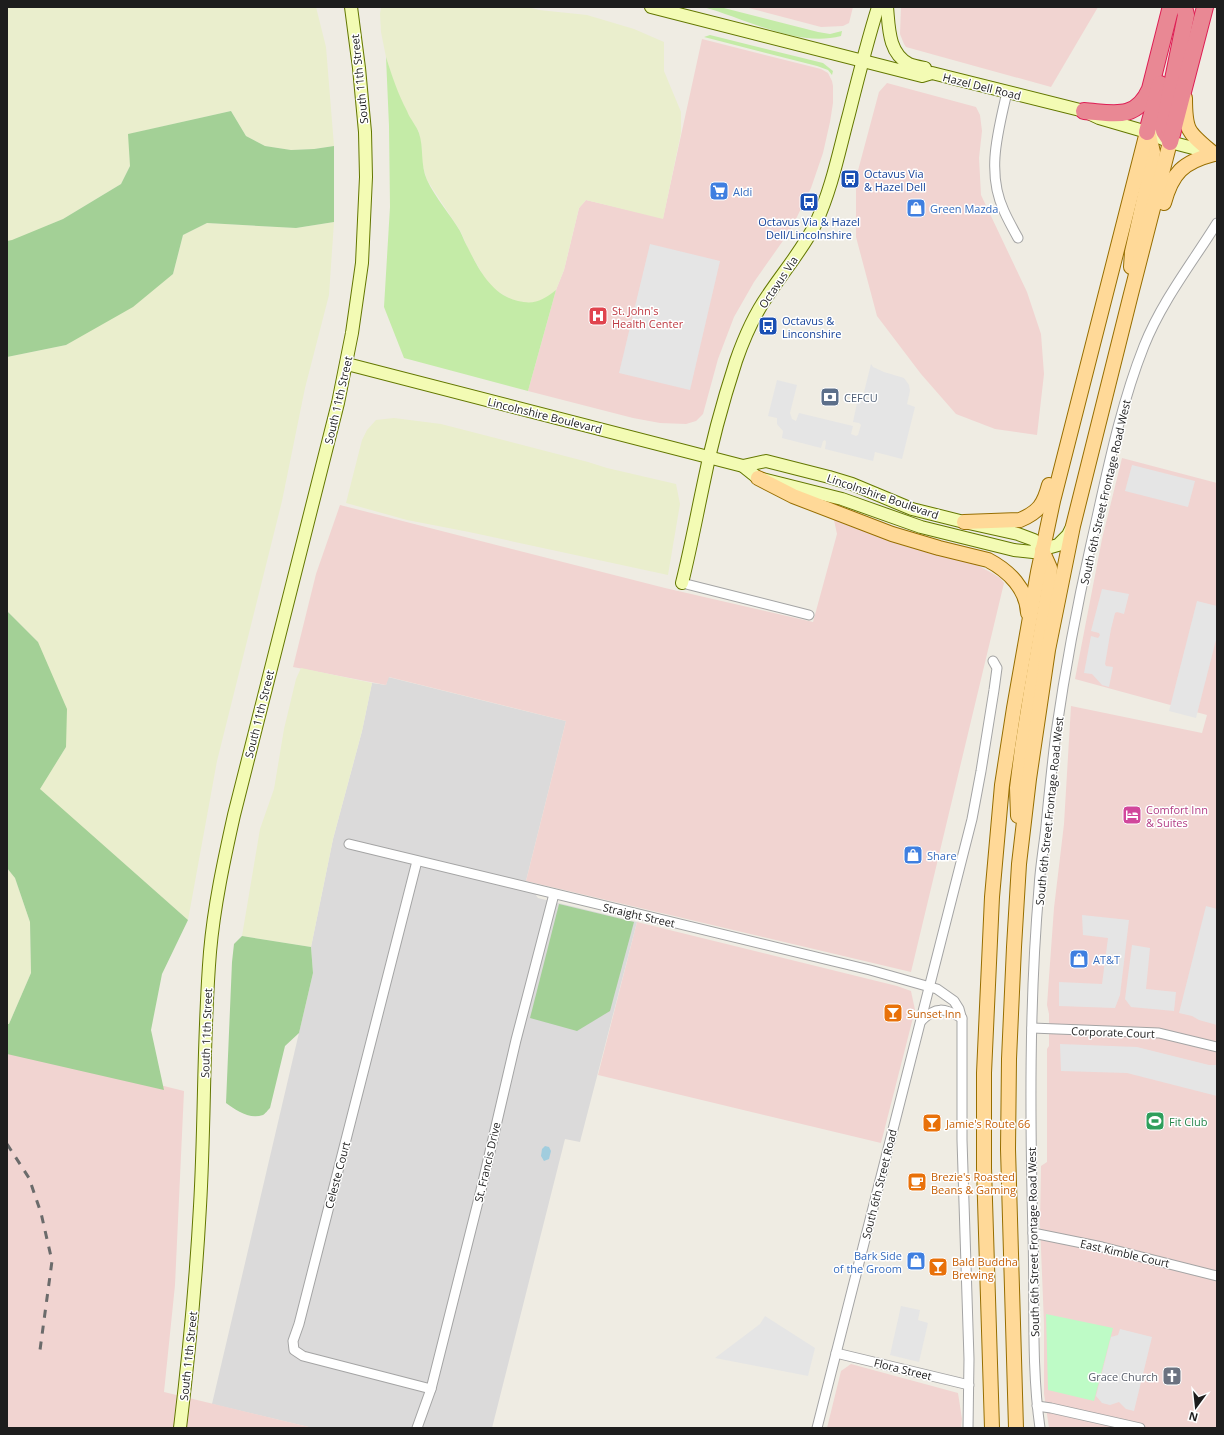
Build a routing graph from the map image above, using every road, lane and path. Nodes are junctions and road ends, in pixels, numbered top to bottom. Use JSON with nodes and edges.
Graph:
{"nodes":[{"id":1,"x":351,"y":7,"type":"edge"},
{"id":2,"x":651,"y":7,"type":"edge"},
{"id":3,"x":878,"y":7,"type":"edge"},
{"id":4,"x":887,"y":7,"type":"edge"},
{"id":5,"x":1172,"y":7,"type":"edge"},
{"id":6,"x":1179,"y":7,"type":"edge"},
{"id":7,"x":1184,"y":7,"type":"edge"},
{"id":8,"x":1205,"y":7,"type":"edge"},
{"id":9,"x":862,"y":61,"type":"junction"},
{"id":10,"x":932,"y":73,"type":"junction"},
{"id":11,"x":1184,"y":88,"type":"junction"},
{"id":12,"x":1007,"y":92,"type":"junction"},
{"id":13,"x":1084,"y":111,"type":"junction"},
{"id":14,"x":1148,"y":132,"type":"junction"},
{"id":15,"x":1170,"y":142,"type":"junction"},
{"id":16,"x":1215,"y":154,"type":"edge"},
{"id":17,"x":1217,"y":223,"type":"edge"},
{"id":18,"x":1018,"y":238,"type":"dead end"},
{"id":19,"x":1131,"y":294,"type":"junction"},
{"id":20,"x":1103,"y":305,"type":"junction"},
{"id":21,"x":346,"y":364,"type":"junction"},
{"id":22,"x":710,"y":457,"type":"junction"},
{"id":23,"x":743,"y":466,"type":"junction"},
{"id":24,"x":758,"y":478,"type":"junction"},
{"id":25,"x":964,"y":522,"type":"junction"},
{"id":26,"x":1073,"y":526,"type":"junction"},
{"id":27,"x":1042,"y":550,"type":"junction"},
{"id":28,"x":682,"y":583,"type":"joint"},
{"id":29,"x":809,"y":615,"type":"dead end"},
{"id":30,"x":1027,"y":629,"type":"junction"},
{"id":31,"x":994,"y":661,"type":"dead end"},
{"id":32,"x":349,"y":844,"type":"dead end"},
{"id":33,"x":1020,"y":856,"type":"junction"},
{"id":34,"x":417,"y":861,"type":"junction"},
{"id":35,"x":554,"y":894,"type":"junction"},
{"id":36,"x":929,"y":986,"type":"junction"},
{"id":37,"x":962,"y":1018,"type":"junction"},
{"id":38,"x":920,"y":1021,"type":"junction"},
{"id":39,"x":1032,"y":1028,"type":"junction"},
{"id":40,"x":1217,"y":1047,"type":"edge"},
{"id":41,"x":1033,"y":1233,"type":"junction"},
{"id":42,"x":1217,"y":1276,"type":"edge"},
{"id":43,"x":836,"y":1353,"type":"junction"},
{"id":44,"x":969,"y":1385,"type":"junction"},
{"id":45,"x":431,"y":1388,"type":"junction"},
{"id":46,"x":1037,"y":1406,"type":"junction"},
{"id":47,"x":180,"y":1428,"type":"edge"},
{"id":48,"x":417,"y":1428,"type":"edge"},
{"id":49,"x":817,"y":1428,"type":"edge"},
{"id":50,"x":968,"y":1428,"type":"edge"},
{"id":51,"x":992,"y":1428,"type":"edge"},
{"id":52,"x":1016,"y":1428,"type":"edge"},
{"id":53,"x":1040,"y":1428,"type":"edge"},
{"id":54,"x":1140,"y":1428,"type":"edge"}],
"edges":[{"from":1,"to":21,"type":"street","name":"South 11th Street"},
{"from":2,"to":9,"type":"street","name":"Hazel Dell Road"},
{"from":3,"to":9,"type":"street","name":"Octavus Via"},
{"from":4,"to":10,"type":"street"},
{"from":5,"to":13,"type":"highway"},
{"from":6,"to":14,"type":"highway"},
{"from":7,"to":15,"type":"highway"},
{"from":8,"to":11,"type":"highway"},
{"from":9,"to":10,"type":"street","name":"Hazel Dell Road"},
{"from":9,"to":22,"type":"street","name":"Octavus Via"},
{"from":10,"to":12,"type":"street","name":"Hazel Dell Road"},
{"from":11,"to":15,"type":"highway"},
{"from":11,"to":16,"type":"main road"},
{"from":12,"to":13,"type":"street","name":"Hazel Dell Road"},
{"from":12,"to":18,"type":"street"},
{"from":13,"to":14,"type":"street","name":"Hazel Dell Road"},
{"from":14,"to":15,"type":"street","name":"Hazel Dell Road"},
{"from":14,"to":19,"type":"main road"},
{"from":14,"to":20,"type":"main road"},
{"from":15,"to":16,"type":"street","name":"Hazel Dell Road"},
{"from":15,"to":19,"type":"main road"},
{"from":16,"to":19,"type":"main road"},
{"from":17,"to":39,"type":"street","name":"South 6th Street Frontage Road West"},
{"from":19,"to":26,"type":"main road"},
{"from":20,"to":25,"type":"main road"},
{"from":20,"to":27,"type":"main road"},
{"from":21,"to":22,"type":"street","name":"Lincolnshire Boulevard"},
{"from":21,"to":47,"type":"street","name":"South 11th Street"},
{"from":22,"to":23,"type":"street","name":"Lincolnshire Boulevard"},
{"from":22,"to":28,"type":"street","name":"Octavus Via"},
{"from":23,"to":24,"type":"street","name":"Lincolnshire Boulevard"},
{"from":23,"to":25,"type":"street","name":"Lincolnshire Boulevard"},
{"from":24,"to":27,"type":"street","name":"Lincolnshire Boulevard"},
{"from":24,"to":30,"type":"main road"},
{"from":25,"to":27,"type":"street","name":"Lincolnshire Boulevard"},
{"from":26,"to":27,"type":"street","name":"Lincolnshire Boulevard"},
{"from":26,"to":33,"type":"main road"},
{"from":27,"to":30,"type":"main road"},
{"from":27,"to":33,"type":"main road"},
{"from":28,"to":29,"type":"street"},
{"from":30,"to":51,"type":"main road"},
{"from":31,"to":36,"type":"street","name":"South 6th Street Road"},
{"from":32,"to":34,"type":"street","name":"Straight Street"},
{"from":33,"to":52,"type":"main road"},
{"from":34,"to":35,"type":"street","name":"Straight Street"},
{"from":34,"to":45,"type":"street","name":"Celeste Court"},
{"from":35,"to":36,"type":"street","name":"Straight Street"},
{"from":35,"to":45,"type":"street","name":"St. Francis Drive"},
{"from":36,"to":37,"type":"street","name":"Straight Street"},
{"from":36,"to":38,"type":"street","name":"South 6th Street Road"},
{"from":37,"to":38,"type":"street"},
{"from":37,"to":44,"type":"street"},
{"from":38,"to":43,"type":"street","name":"South 6th Street Road"},
{"from":39,"to":40,"type":"street","name":"Corporate Court"},
{"from":39,"to":41,"type":"street","name":"South 6th Street Frontage Road West"},
{"from":41,"to":42,"type":"street","name":"East Kimble Court"},
{"from":41,"to":46,"type":"street","name":"South 6th Street Frontage Road West"},
{"from":43,"to":44,"type":"street","name":"Flora Street"},
{"from":43,"to":49,"type":"street","name":"South 6th Street Road"},
{"from":44,"to":50,"type":"street"},
{"from":45,"to":48,"type":"street","name":"St. Francis Drive"},
{"from":46,"to":53,"type":"street","name":"South 6th Street Frontage Road West"},
{"from":46,"to":54,"type":"street"}]}
